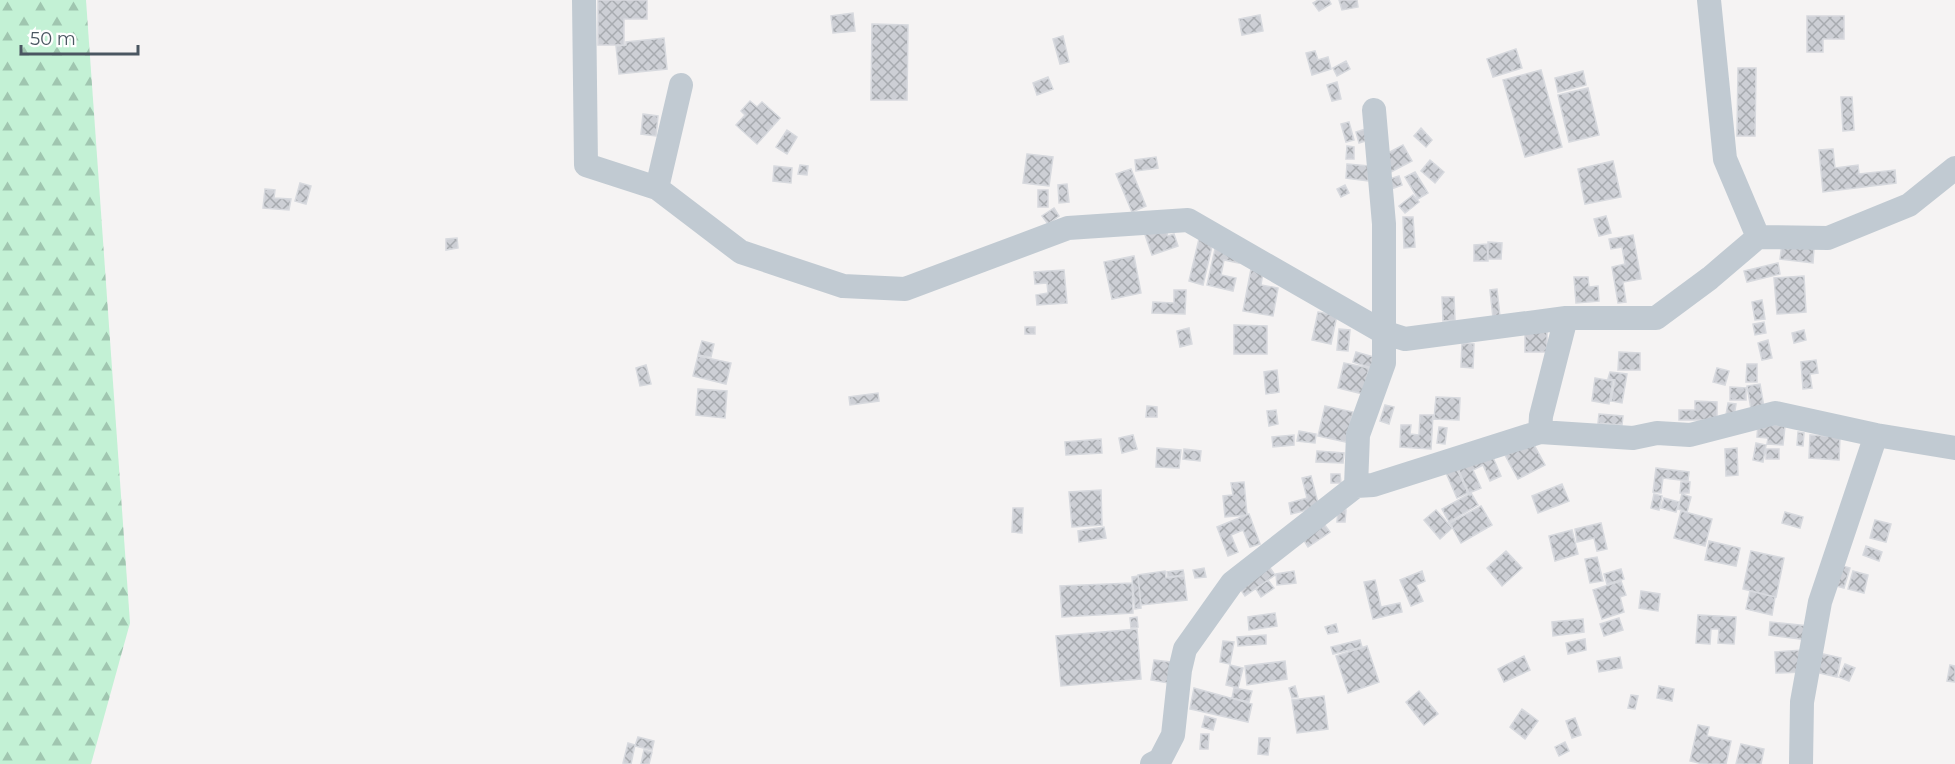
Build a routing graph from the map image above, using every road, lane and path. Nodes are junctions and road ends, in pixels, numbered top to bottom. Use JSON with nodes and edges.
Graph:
{"nodes":[{"id":1,"x":584,"y":0,"type":"edge"},
{"id":2,"x":1709,"y":0,"type":"edge"},
{"id":3,"x":681,"y":85,"type":"dead end"},
{"id":4,"x":1374,"y":110,"type":"dead end"},
{"id":5,"x":1955,"y":168,"type":"edge"},
{"id":6,"x":657,"y":188,"type":"junction"},
{"id":7,"x":1758,"y":237,"type":"junction"},
{"id":8,"x":1566,"y":318,"type":"junction"},
{"id":9,"x":1383,"y":332,"type":"junction"},
{"id":10,"x":1539,"y":432,"type":"junction"},
{"id":11,"x":1876,"y":435,"type":"junction"},
{"id":12,"x":1955,"y":448,"type":"edge"},
{"id":13,"x":1356,"y":486,"type":"junction"},
{"id":14,"x":1152,"y":764,"type":"edge"},
{"id":15,"x":1801,"y":764,"type":"edge"}],
"edges":[{"from":1,"to":6,"type":"street"},
{"from":2,"to":7,"type":"street"},
{"from":3,"to":6,"type":"street"},
{"from":4,"to":9,"type":"street"},
{"from":5,"to":7,"type":"street"},
{"from":6,"to":9,"type":"street"},
{"from":7,"to":8,"type":"street"},
{"from":8,"to":9,"type":"street"},
{"from":8,"to":10,"type":"street"},
{"from":9,"to":13,"type":"street"},
{"from":10,"to":11,"type":"street"},
{"from":10,"to":13,"type":"street"},
{"from":11,"to":12,"type":"street"},
{"from":11,"to":15,"type":"street"},
{"from":13,"to":14,"type":"street"}]}
